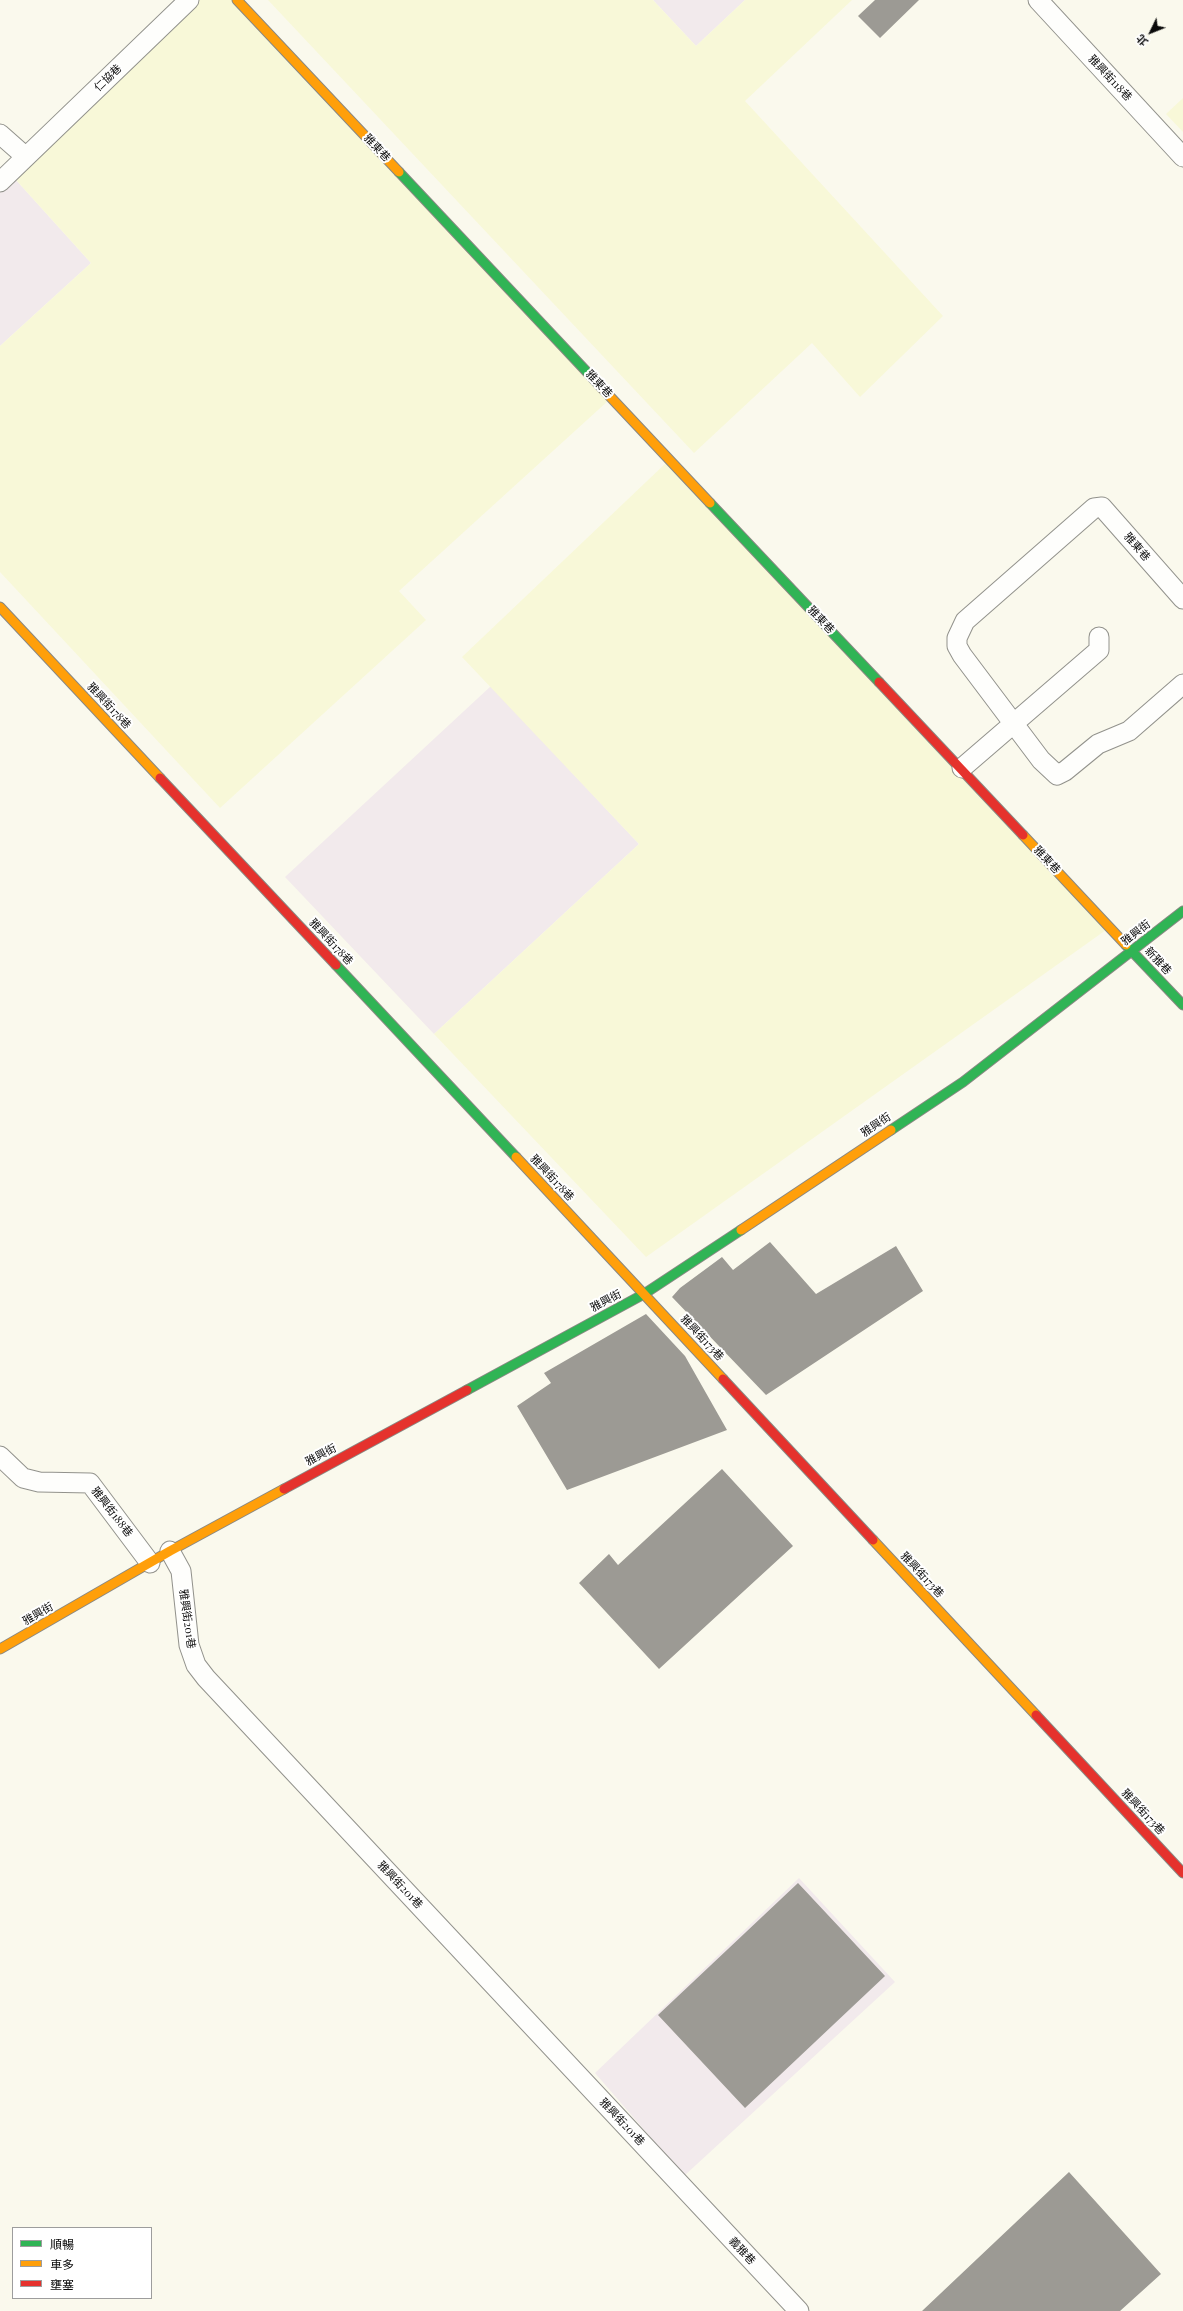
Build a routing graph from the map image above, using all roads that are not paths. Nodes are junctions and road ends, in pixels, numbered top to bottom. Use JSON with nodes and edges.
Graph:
{"nodes":[{"id":1,"x":189,"y":0,"type":"edge"},
{"id":2,"x":237,"y":0,"type":"edge"},
{"id":3,"x":1038,"y":0,"type":"edge"},
{"id":4,"x":0,"y":134,"type":"edge"},
{"id":5,"x":26,"y":157,"type":"junction"},
{"id":6,"x":1183,"y":157,"type":"edge"},
{"id":7,"x":0,"y":182,"type":"edge"},
{"id":8,"x":1183,"y":600,"type":"edge"},
{"id":9,"x":0,"y":607,"type":"edge"},
{"id":10,"x":1099,"y":637,"type":"dead end"},
{"id":11,"x":1183,"y":684,"type":"edge"},
{"id":12,"x":1015,"y":723,"type":"junction"},
{"id":13,"x":962,"y":768,"type":"junction"},
{"id":14,"x":1183,"y":911,"type":"edge"},
{"id":15,"x":1132,"y":951,"type":"junction"},
{"id":16,"x":1183,"y":1005,"type":"edge"},
{"id":17,"x":644,"y":1294,"type":"junction"},
{"id":18,"x":0,"y":1456,"type":"edge"},
{"id":19,"x":170,"y":1551,"type":"junction"},
{"id":20,"x":150,"y":1563,"type":"junction"},
{"id":21,"x":0,"y":1649,"type":"edge"},
{"id":22,"x":1183,"y":1872,"type":"edge"},
{"id":23,"x":686,"y":2191,"type":"joint"},
{"id":24,"x":798,"y":2311,"type":"edge"}],
"edges":[{"from":1,"to":5,"type":"street","name":"仁協巷"},
{"from":2,"to":13,"type":"street","name":"雅東巷"},
{"from":3,"to":6,"type":"street","name":"雅興街118巷"},
{"from":4,"to":5,"type":"street"},
{"from":5,"to":7,"type":"street","name":"仁協巷"},
{"from":8,"to":12,"type":"street","name":"雅東巷"},
{"from":9,"to":17,"type":"street","name":"雅興街178巷"},
{"from":10,"to":12,"type":"street"},
{"from":11,"to":12,"type":"street","name":"雅東巷"},
{"from":12,"to":13,"type":"street"},
{"from":13,"to":15,"type":"street","name":"雅東巷"},
{"from":14,"to":15,"type":"street","name":"雅興街"},
{"from":15,"to":16,"type":"street","name":"新雅巷"},
{"from":15,"to":17,"type":"street","name":"雅興街"},
{"from":17,"to":19,"type":"street","name":"雅興街"},
{"from":17,"to":22,"type":"street","name":"雅興街173巷"},
{"from":18,"to":20,"type":"street","name":"雅興街188巷"},
{"from":19,"to":20,"type":"street","name":"雅興街"},
{"from":19,"to":23,"type":"street","name":"雅興街201巷"},
{"from":20,"to":21,"type":"street","name":"雅興街"},
{"from":23,"to":24,"type":"street","name":"義雅巷"}]}
